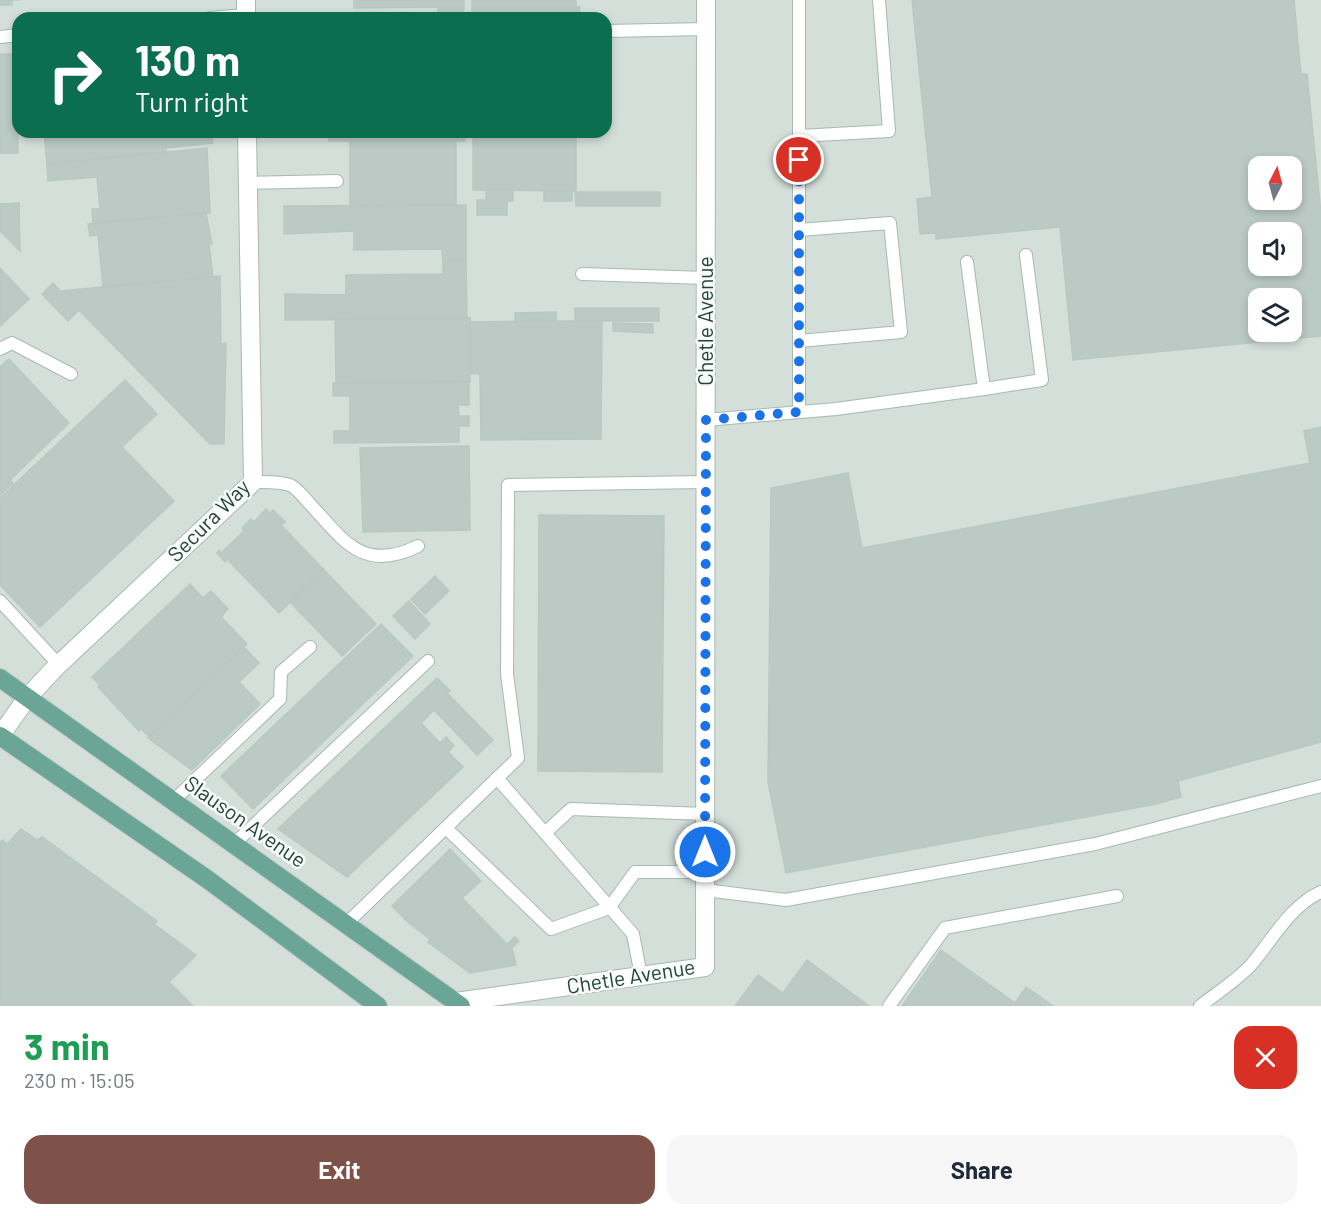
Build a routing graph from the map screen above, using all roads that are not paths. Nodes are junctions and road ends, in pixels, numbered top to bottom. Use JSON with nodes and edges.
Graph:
{"nodes":[{"id":1,"x":706,"y":0,"type":"edge"},
{"id":2,"x":799,"y":0,"type":"edge"},
{"id":3,"x":879,"y":0,"type":"edge"},
{"id":4,"x":706,"y":29,"type":"junction"},
{"id":5,"x":612,"y":31,"type":"edge"},
{"id":6,"x":799,"y":136,"type":"junction"},
{"id":7,"x":248,"y":138,"type":"edge"},
{"id":8,"x":337,"y":180,"type":"dead end"},
{"id":9,"x":248,"y":183,"type":"junction"},
{"id":10,"x":799,"y":230,"type":"junction"},
{"id":11,"x":1026,"y":255,"type":"dead end"},
{"id":12,"x":967,"y":262,"type":"dead end"},
{"id":13,"x":582,"y":274,"type":"dead end"},
{"id":14,"x":706,"y":278,"type":"junction"},
{"id":15,"x":799,"y":341,"type":"junction"},
{"id":16,"x":0,"y":349,"type":"edge"},
{"id":17,"x":71,"y":374,"type":"dead end"},
{"id":18,"x":984,"y":389,"type":"junction"},
{"id":19,"x":799,"y":412,"type":"junction"},
{"id":20,"x":706,"y":420,"type":"junction"},
{"id":21,"x":253,"y":482,"type":"junction"},
{"id":22,"x":705,"y":482,"type":"junction"},
{"id":23,"x":418,"y":546,"type":"dead end"},
{"id":24,"x":0,"y":601,"type":"edge"},
{"id":25,"x":310,"y":647,"type":"dead end"},
{"id":26,"x":428,"y":661,"type":"dead end"},
{"id":27,"x":59,"y":664,"type":"junction"},
{"id":28,"x":0,"y":678,"type":"edge"},
{"id":29,"x":27,"y":698,"type":"junction"},
{"id":30,"x":0,"y":736,"type":"edge"},
{"id":31,"x":497,"y":778,"type":"junction"},
{"id":32,"x":1321,"y":786,"type":"edge"},
{"id":33,"x":174,"y":800,"type":"junction"},
{"id":34,"x":705,"y":814,"type":"junction"},
{"id":35,"x":446,"y":828,"type":"junction"},
{"id":36,"x":544,"y":833,"type":"junction"},
{"id":37,"x":235,"y":843,"type":"junction"},
{"id":38,"x":705,"y":881,"type":"junction"},
{"id":39,"x":1321,"y":892,"type":"edge"},
{"id":40,"x":1118,"y":896,"type":"dead end"},
{"id":41,"x":609,"y":908,"type":"junction"},
{"id":42,"x":347,"y":923,"type":"junction"},
{"id":43,"x":641,"y":976,"type":"junction"},
{"id":44,"x":457,"y":1005,"type":"edge"},
{"id":45,"x":378,"y":1006,"type":"edge"},
{"id":46,"x":889,"y":1006,"type":"edge"},
{"id":47,"x":1200,"y":1006,"type":"edge"}],
"edges":[{"from":1,"to":4,"type":"street","name":"Chetle Avenue"},
{"from":2,"to":6,"type":"lane"},
{"from":3,"to":6,"type":"lane"},
{"from":4,"to":5,"type":"lane"},
{"from":4,"to":14,"type":"street","name":"Chetle Avenue"},
{"from":6,"to":10,"type":"lane"},
{"from":7,"to":9,"type":"street","name":"Secura Way"},
{"from":8,"to":9,"type":"lane"},
{"from":9,"to":21,"type":"street","name":"Secura Way"},
{"from":10,"to":15,"type":"lane"},
{"from":10,"to":15,"type":"lane"},
{"from":11,"to":18,"type":"lane"},
{"from":12,"to":18,"type":"lane"},
{"from":13,"to":14,"type":"lane"},
{"from":14,"to":20,"type":"street","name":"Chetle Avenue"},
{"from":15,"to":19,"type":"lane"},
{"from":16,"to":17,"type":"lane"},
{"from":18,"to":19,"type":"lane"},
{"from":19,"to":20,"type":"lane"},
{"from":20,"to":22,"type":"street","name":"Chetle Avenue"},
{"from":21,"to":23,"type":"lane"},
{"from":21,"to":27,"type":"street","name":"Secura Way"},
{"from":22,"to":31,"type":"lane"},
{"from":22,"to":34,"type":"street","name":"Chetle Avenue"},
{"from":24,"to":27,"type":"lane"},
{"from":25,"to":33,"type":"lane"},
{"from":26,"to":37,"type":"lane"},
{"from":27,"to":29,"type":"street","name":"Secura Way"},
{"from":28,"to":29,"type":"main road","name":"Slauson Avenue"},
{"from":29,"to":30,"type":"street","name":"Secura Way"},
{"from":29,"to":33,"type":"main road","name":"Slauson Avenue"},
{"from":30,"to":45,"type":"main road"},
{"from":31,"to":35,"type":"lane"},
{"from":31,"to":36,"type":"lane"},
{"from":32,"to":38,"type":"lane"},
{"from":33,"to":37,"type":"main road","name":"Slauson Avenue"},
{"from":34,"to":36,"type":"lane"},
{"from":34,"to":38,"type":"street","name":"Chetle Avenue"},
{"from":35,"to":41,"type":"lane"},
{"from":35,"to":42,"type":"lane"},
{"from":36,"to":41,"type":"lane"},
{"from":37,"to":42,"type":"main road","name":"Slauson Avenue"},
{"from":38,"to":41,"type":"lane"},
{"from":38,"to":43,"type":"street","name":"Chetle Avenue"},
{"from":39,"to":47,"type":"lane"},
{"from":40,"to":46,"type":"lane"},
{"from":41,"to":43,"type":"lane"},
{"from":42,"to":44,"type":"main road","name":"Slauson Avenue"},
{"from":43,"to":44,"type":"street","name":"Chetle Avenue"}]}
